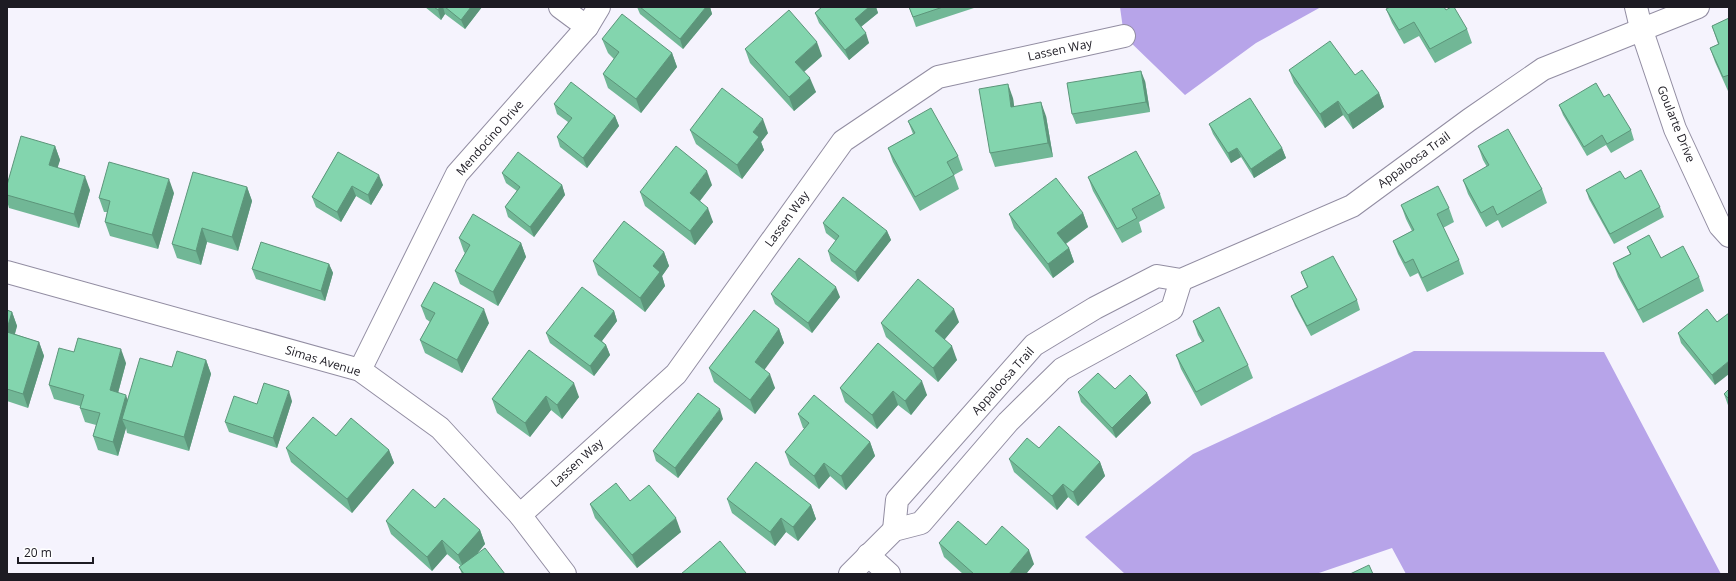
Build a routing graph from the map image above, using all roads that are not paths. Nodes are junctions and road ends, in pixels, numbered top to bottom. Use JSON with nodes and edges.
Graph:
{"nodes":[{"id":1,"x":560,"y":7,"type":"edge"},
{"id":2,"x":599,"y":7,"type":"edge"},
{"id":3,"x":1636,"y":7,"type":"edge"},
{"id":4,"x":1698,"y":7,"type":"edge"},
{"id":5,"x":587,"y":27,"type":"junction"},
{"id":6,"x":1641,"y":28,"type":"junction"},
{"id":7,"x":1124,"y":36,"type":"dead end"},
{"id":8,"x":1729,"y":236,"type":"edge"},
{"id":9,"x":7,"y":272,"type":"edge"},
{"id":10,"x":1181,"y":280,"type":"junction"},
{"id":11,"x":360,"y":370,"type":"junction"},
{"id":12,"x":520,"y":515,"type":"junction"},
{"id":13,"x":894,"y":530,"type":"junction"},
{"id":14,"x":868,"y":555,"type":"junction"},
{"id":15,"x":565,"y":574,"type":"edge"},
{"id":16,"x":850,"y":574,"type":"edge"},
{"id":17,"x":889,"y":574,"type":"edge"}],
"edges":[{"from":1,"to":5,"type":"street"},
{"from":2,"to":5,"type":"street","name":"Mendocino Drive"},
{"from":3,"to":6,"type":"street","name":"Goularte Drive"},
{"from":4,"to":6,"type":"street","name":"Appaloosa Trail"},
{"from":5,"to":11,"type":"street","name":"Mendocino Drive"},
{"from":6,"to":8,"type":"street","name":"Goularte Drive"},
{"from":6,"to":10,"type":"street","name":"Appaloosa Trail"},
{"from":7,"to":12,"type":"street","name":"Lassen Way"},
{"from":9,"to":11,"type":"street","name":"Simas Avenue"},
{"from":10,"to":13,"type":"street"},
{"from":10,"to":13,"type":"street","name":"Appaloosa Trail"},
{"from":11,"to":12,"type":"street","name":"Simas Avenue"},
{"from":12,"to":15,"type":"street","name":"Simas Avenue"},
{"from":13,"to":14,"type":"street"},
{"from":14,"to":16,"type":"street"},
{"from":14,"to":17,"type":"street"}]}
